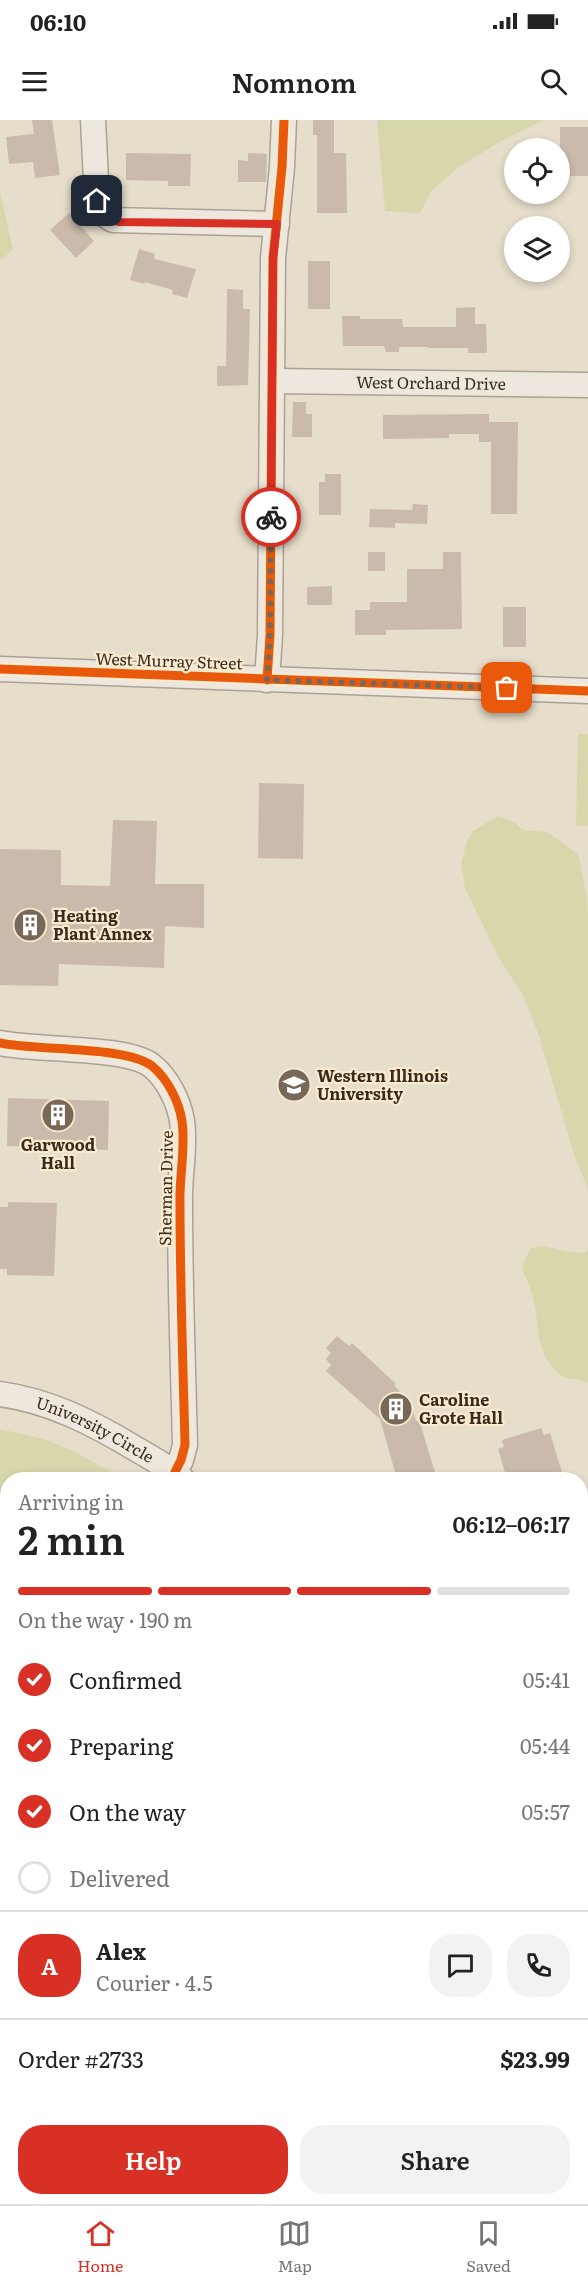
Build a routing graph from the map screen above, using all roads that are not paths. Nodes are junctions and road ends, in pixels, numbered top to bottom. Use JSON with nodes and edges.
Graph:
{"nodes":[{"id":1,"x":93,"y":120,"type":"edge"},
{"id":2,"x":284,"y":120,"type":"edge"},
{"id":3,"x":277,"y":224,"type":"junction"},
{"id":4,"x":273,"y":381,"type":"junction"},
{"id":5,"x":588,"y":385,"type":"edge"},
{"id":6,"x":0,"y":669,"type":"edge"},
{"id":7,"x":267,"y":680,"type":"junction"},
{"id":8,"x":588,"y":691,"type":"edge"},
{"id":9,"x":0,"y":1043,"type":"edge"},
{"id":10,"x":0,"y":1395,"type":"edge"},
{"id":11,"x":173,"y":1472,"type":"edge"},
{"id":12,"x":180,"y":1472,"type":"edge"}],
"edges":[{"from":1,"to":3,"type":"street"},
{"from":2,"to":3,"type":"street"},
{"from":3,"to":4,"type":"street"},
{"from":4,"to":5,"type":"street","name":"West Orchard Drive"},
{"from":4,"to":7,"type":"street"},
{"from":6,"to":7,"type":"street","name":"West Murray Street"},
{"from":7,"to":8,"type":"street","name":"West Murray Street"},
{"from":9,"to":12,"type":"street","name":"Sherman Drive"},
{"from":10,"to":11,"type":"street","name":"University Circle"}]}
